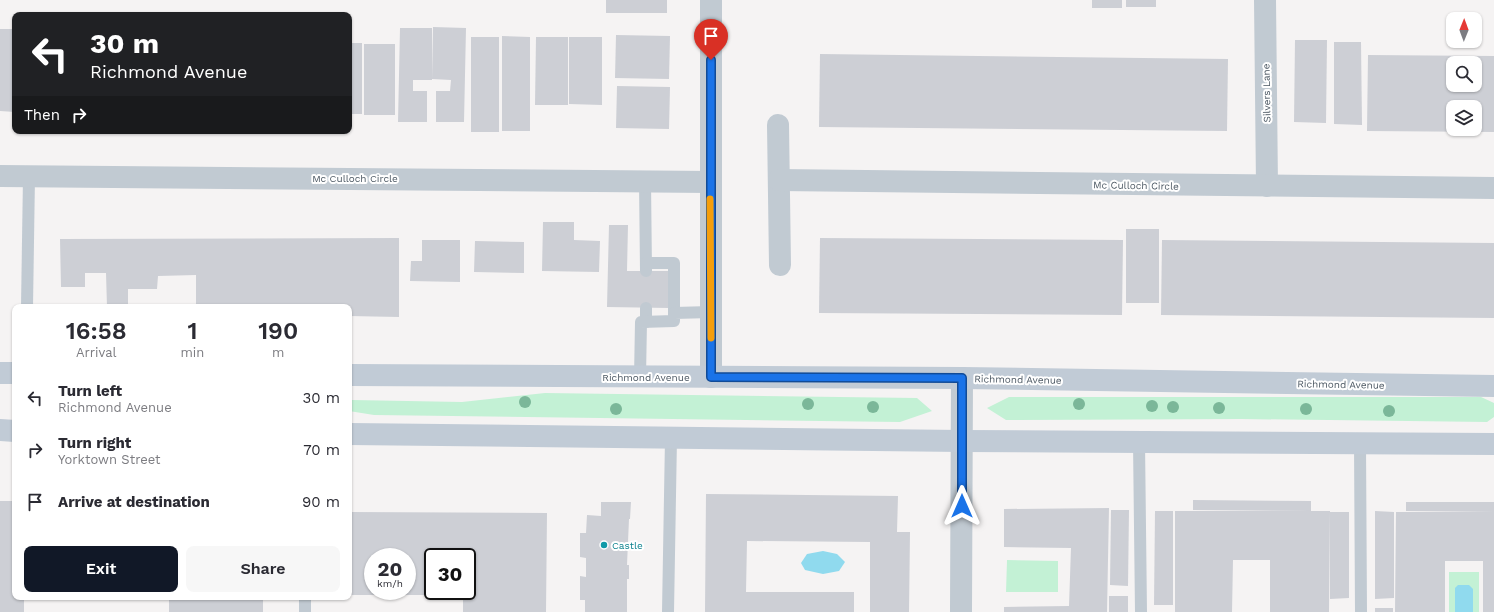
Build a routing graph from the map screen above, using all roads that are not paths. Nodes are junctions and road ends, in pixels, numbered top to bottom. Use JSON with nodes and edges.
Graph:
{"nodes":[{"id":1,"x":711,"y":0,"type":"edge"},
{"id":2,"x":1265,"y":0,"type":"edge"},
{"id":3,"x":778,"y":125,"type":"dead end"},
{"id":4,"x":0,"y":176,"type":"edge"},
{"id":5,"x":29,"y":176,"type":"junction"},
{"id":6,"x":779,"y":180,"type":"junction"},
{"id":7,"x":645,"y":181,"type":"junction"},
{"id":8,"x":710,"y":182,"type":"junction"},
{"id":9,"x":1267,"y":186,"type":"junction"},
{"id":10,"x":1494,"y":188,"type":"edge"},
{"id":11,"x":780,"y":265,"type":"dead end"},
{"id":12,"x":27,"y":304,"type":"edge"},
{"id":13,"x":646,"y":308,"type":"dead end"},
{"id":14,"x":711,"y":312,"type":"junction"},
{"id":15,"x":674,"y":313,"type":"junction"},
{"id":16,"x":646,"y":322,"type":"junction"},
{"id":17,"x":0,"y":373,"type":"edge"},
{"id":18,"x":12,"y":373,"type":"edge"},
{"id":19,"x":352,"y":375,"type":"edge"},
{"id":20,"x":640,"y":377,"type":"junction"},
{"id":21,"x":711,"y":377,"type":"junction"},
{"id":22,"x":962,"y":378,"type":"junction"},
{"id":23,"x":1494,"y":386,"type":"edge"},
{"id":24,"x":0,"y":430,"type":"edge"},
{"id":25,"x":12,"y":431,"type":"edge"},
{"id":26,"x":352,"y":434,"type":"edge"},
{"id":27,"x":671,"y":438,"type":"junction"},
{"id":28,"x":962,"y":441,"type":"junction"},
{"id":29,"x":1139,"y":442,"type":"junction"},
{"id":30,"x":1360,"y":443,"type":"junction"},
{"id":31,"x":1494,"y":444,"type":"edge"},
{"id":32,"x":305,"y":600,"type":"edge"},
{"id":33,"x":305,"y":612,"type":"edge"},
{"id":34,"x":668,"y":612,"type":"edge"},
{"id":35,"x":961,"y":612,"type":"edge"},
{"id":36,"x":1141,"y":612,"type":"edge"},
{"id":37,"x":1361,"y":612,"type":"edge"}],
"edges":[{"from":1,"to":8,"type":"street"},
{"from":2,"to":9,"type":"street","name":"Silvers Lane"},
{"from":3,"to":6,"type":"street"},
{"from":4,"to":5,"type":"street","name":"Mc Culloch Circle"},
{"from":5,"to":7,"type":"street","name":"Mc Culloch Circle"},
{"from":5,"to":12,"type":"lane"},
{"from":6,"to":9,"type":"street","name":"Mc Culloch Circle"},
{"from":6,"to":11,"type":"street"},
{"from":7,"to":8,"type":"street","name":"Mc Culloch Circle"},
{"from":7,"to":15,"type":"lane"},
{"from":8,"to":14,"type":"street"},
{"from":9,"to":10,"type":"street","name":"Mc Culloch Circle"},
{"from":13,"to":16,"type":"lane"},
{"from":14,"to":15,"type":"lane"},
{"from":14,"to":21,"type":"street"},
{"from":15,"to":16,"type":"lane"},
{"from":16,"to":20,"type":"lane"},
{"from":17,"to":18,"type":"main road"},
{"from":19,"to":20,"type":"main road","name":"Richmond Avenue"},
{"from":20,"to":21,"type":"main road","name":"Richmond Avenue"},
{"from":21,"to":22,"type":"main road","name":"Richmond Avenue"},
{"from":22,"to":23,"type":"main road","name":"Richmond Avenue"},
{"from":22,"to":28,"type":"street"},
{"from":24,"to":25,"type":"main road"},
{"from":26,"to":27,"type":"main road"},
{"from":27,"to":28,"type":"main road"},
{"from":27,"to":34,"type":"lane"},
{"from":28,"to":29,"type":"main road"},
{"from":28,"to":35,"type":"street"},
{"from":29,"to":30,"type":"main road"},
{"from":29,"to":36,"type":"lane"},
{"from":30,"to":31,"type":"main road"},
{"from":30,"to":37,"type":"lane"},
{"from":32,"to":33,"type":"lane"}]}
